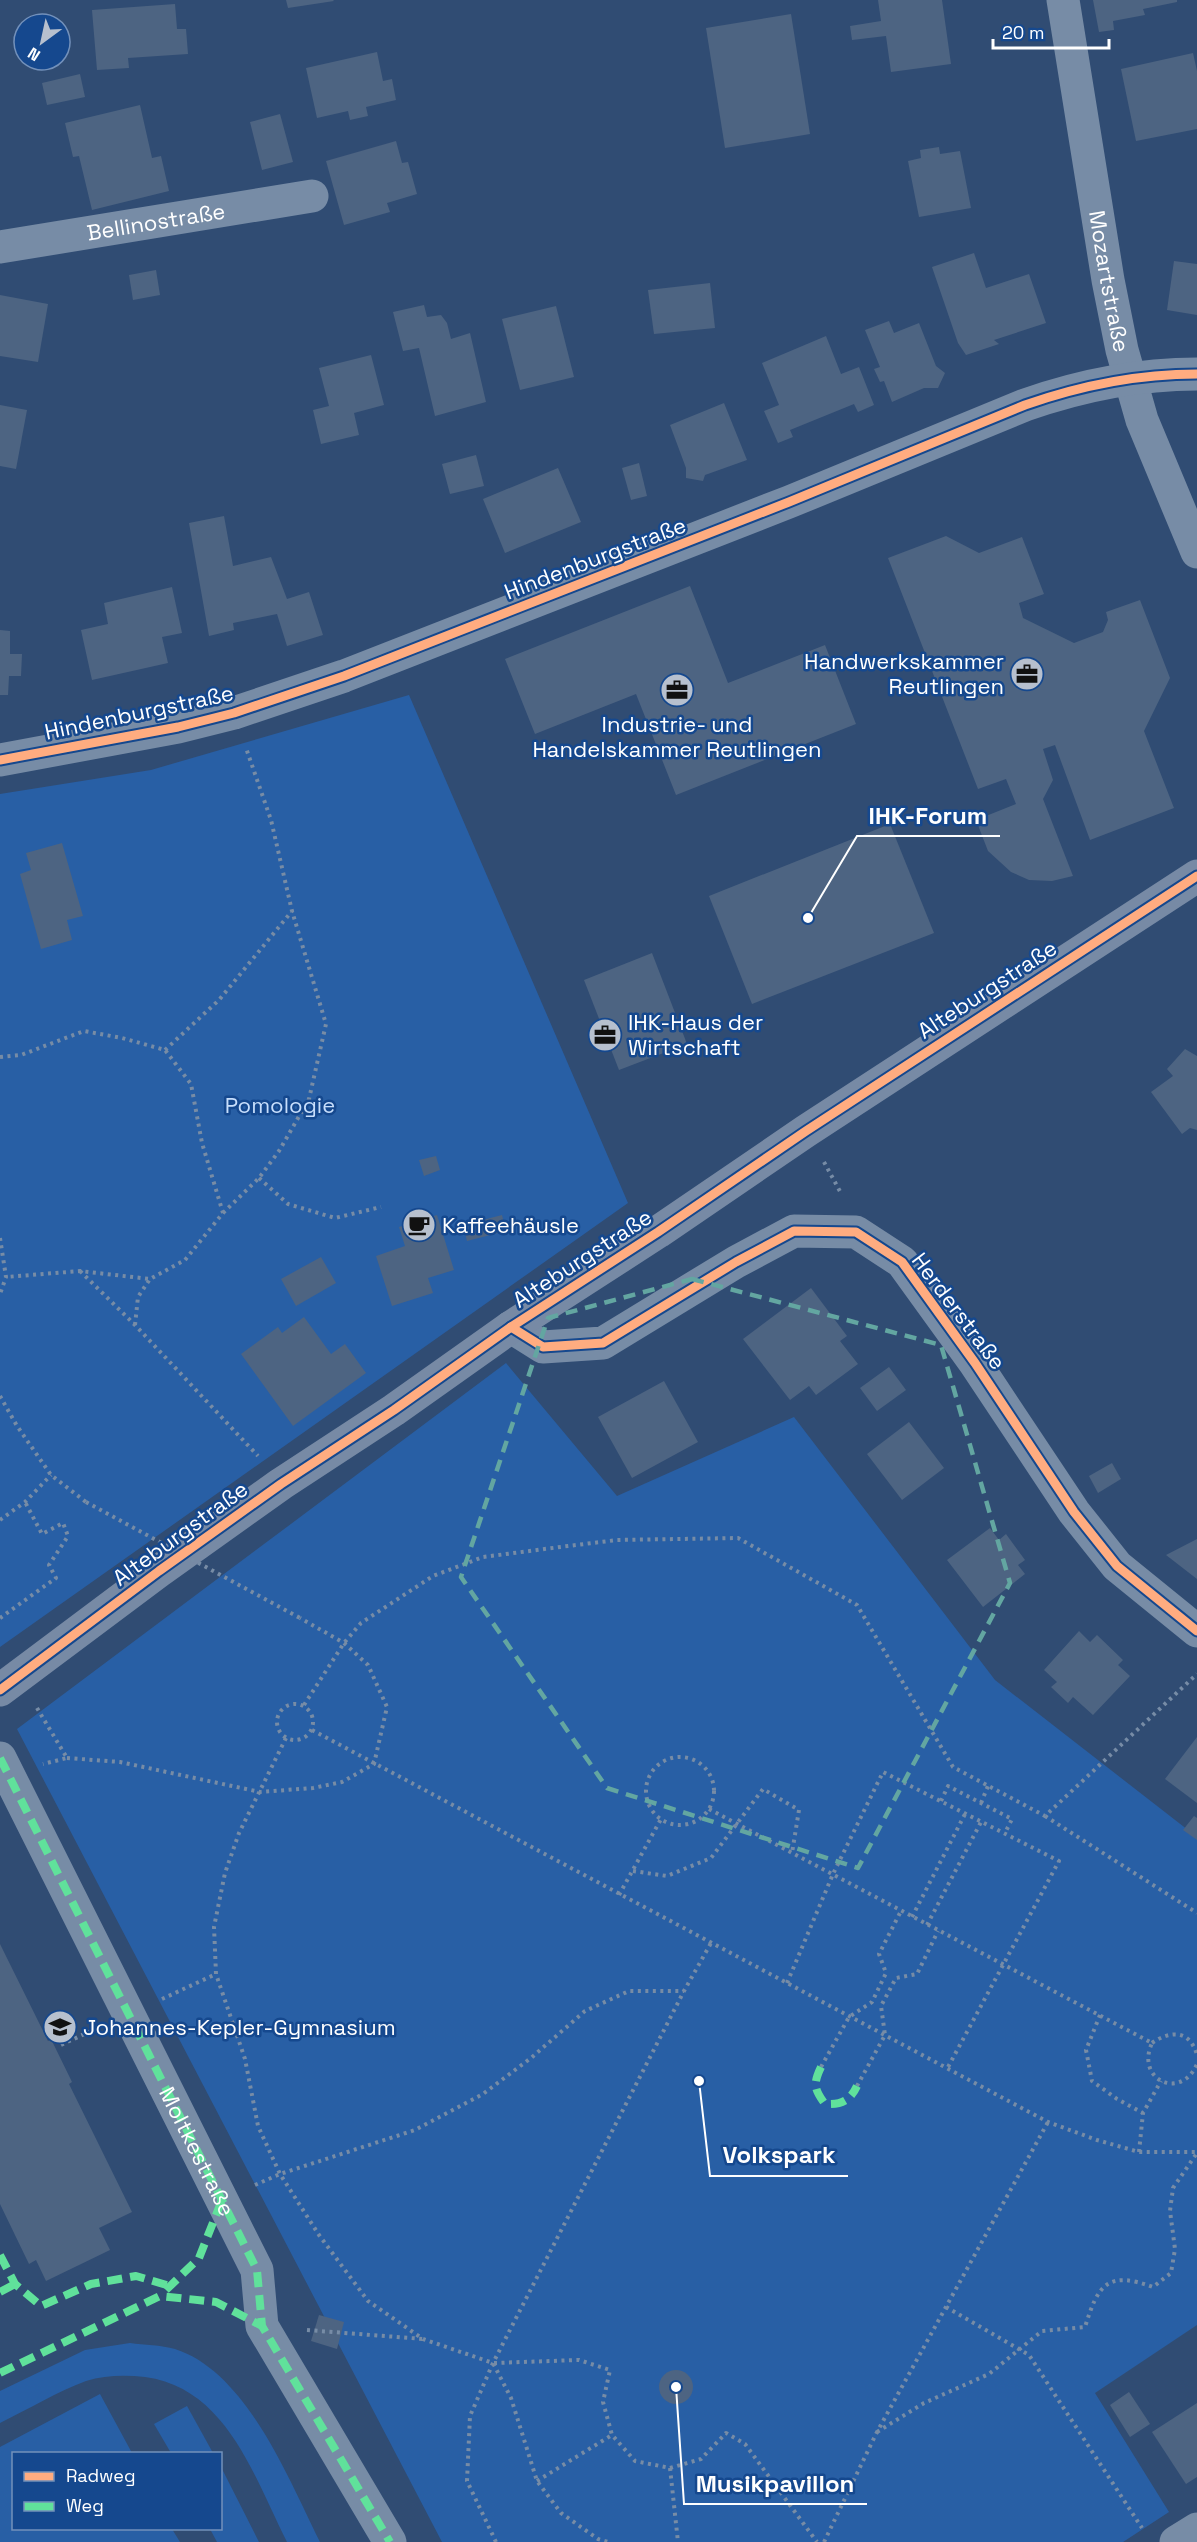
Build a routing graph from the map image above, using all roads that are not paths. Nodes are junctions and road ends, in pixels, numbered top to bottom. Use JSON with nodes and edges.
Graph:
{"nodes":[{"id":1,"x":1063,"y":0,"type":"edge"},
{"id":2,"x":312,"y":196,"type":"dead end"},
{"id":3,"x":0,"y":247,"type":"edge"},
{"id":4,"x":1197,"y":374,"type":"edge"},
{"id":5,"x":1129,"y":377,"type":"junction"},
{"id":6,"x":1197,"y":552,"type":"edge"},
{"id":7,"x":0,"y":760,"type":"edge"},
{"id":8,"x":1197,"y":876,"type":"edge"},
{"id":9,"x":511,"y":1327,"type":"junction"},
{"id":10,"x":1197,"y":1631,"type":"edge"},
{"id":11,"x":9,"y":1682,"type":"edge"},
{"id":12,"x":4,"y":1766,"type":"edge"},
{"id":13,"x":1197,"y":2529,"type":"edge"},
{"id":14,"x":1161,"y":2539,"type":"edge"},
{"id":15,"x":390,"y":2542,"type":"edge"}],
"edges":[{"from":1,"to":5,"type":"street","name":"Mozartstraße"},
{"from":2,"to":3,"type":"street","name":"Bellinostraße"},
{"from":4,"to":5,"type":"street","name":"Hindenburgstraße"},
{"from":5,"to":6,"type":"street","name":"Mozartstraße"},
{"from":5,"to":7,"type":"street","name":"Hindenburgstraße"},
{"from":8,"to":9,"type":"main road","name":"Alteburgstraße"},
{"from":9,"to":10,"type":"street","name":"Herderstraße"},
{"from":9,"to":11,"type":"main road","name":"Alteburgstraße"},
{"from":12,"to":15,"type":"street","name":"Moltkestraße"},
{"from":13,"to":14,"type":"street"}]}
